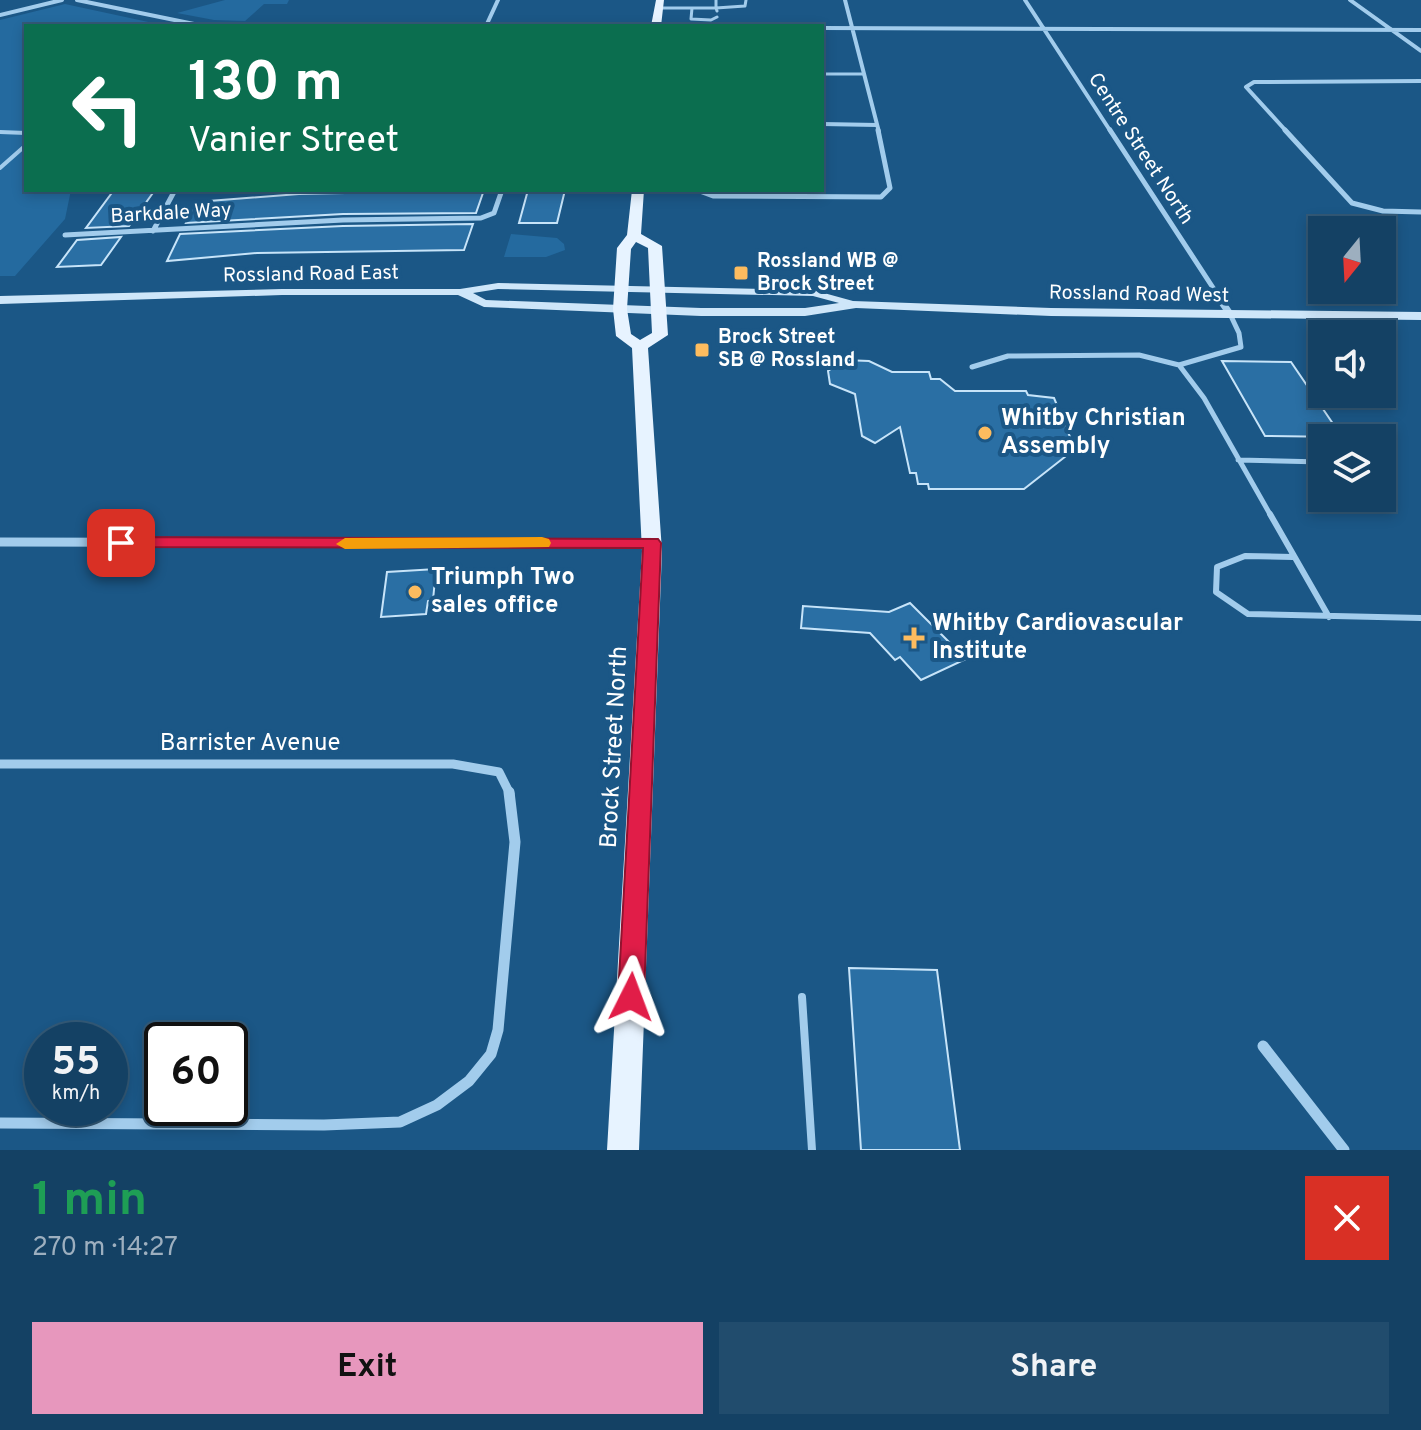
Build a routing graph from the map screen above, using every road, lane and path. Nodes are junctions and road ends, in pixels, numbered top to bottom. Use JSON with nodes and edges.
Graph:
{"nodes":[{"id":1,"x":62,"y":0,"type":"edge"},
{"id":2,"x":77,"y":0,"type":"edge"},
{"id":3,"x":498,"y":0,"type":"edge"},
{"id":4,"x":716,"y":0,"type":"edge"},
{"id":5,"x":746,"y":0,"type":"edge"},
{"id":6,"x":845,"y":0,"type":"edge"},
{"id":7,"x":1025,"y":0,"type":"edge"},
{"id":8,"x":1350,"y":0,"type":"edge"},
{"id":9,"x":659,"y":4,"type":"edge"},
{"id":10,"x":692,"y":8,"type":"junction"},
{"id":11,"x":716,"y":10,"type":"junction"},
{"id":12,"x":0,"y":15,"type":"edge"},
{"id":13,"x":717,"y":17,"type":"dead end"},
{"id":14,"x":704,"y":21,"type":"edge"},
{"id":15,"x":194,"y":24,"type":"edge"},
{"id":16,"x":487,"y":24,"type":"edge"},
{"id":17,"x":656,"y":24,"type":"edge"},
{"id":18,"x":824,"y":28,"type":"edge"},
{"id":19,"x":853,"y":28,"type":"junction"},
{"id":20,"x":1043,"y":29,"type":"junction"},
{"id":21,"x":1393,"y":30,"type":"junction"},
{"id":22,"x":1421,"y":30,"type":"edge"},
{"id":23,"x":1421,"y":51,"type":"edge"},
{"id":24,"x":824,"y":74,"type":"edge"},
{"id":25,"x":864,"y":74,"type":"junction"},
{"id":26,"x":1421,"y":81,"type":"edge"},
{"id":27,"x":824,"y":124,"type":"edge"},
{"id":28,"x":877,"y":125,"type":"junction"},
{"id":29,"x":0,"y":132,"type":"edge"},
{"id":30,"x":24,"y":133,"type":"edge"},
{"id":31,"x":24,"y":147,"type":"edge"},
{"id":32,"x":0,"y":168,"type":"edge"},
{"id":33,"x":174,"y":192,"type":"edge"},
{"id":34,"x":501,"y":192,"type":"edge"},
{"id":35,"x":638,"y":192,"type":"edge"},
{"id":36,"x":702,"y":192,"type":"edge"},
{"id":37,"x":1421,"y":212,"type":"edge"},
{"id":38,"x":153,"y":231,"type":"junction"},
{"id":39,"x":65,"y":235,"type":"dead end"},
{"id":40,"x":634,"y":236,"type":"junction"},
{"id":41,"x":621,"y":288,"type":"junction"},
{"id":42,"x":659,"y":289,"type":"junction"},
{"id":43,"x":460,"y":292,"type":"junction"},
{"id":44,"x":0,"y":300,"type":"edge"},
{"id":45,"x":856,"y":304,"type":"junction"},
{"id":46,"x":620,"y":309,"type":"junction"},
{"id":47,"x":658,"y":311,"type":"junction"},
{"id":48,"x":1230,"y":314,"type":"junction"},
{"id":49,"x":1421,"y":316,"type":"edge"},
{"id":50,"x":640,"y":346,"type":"junction"},
{"id":51,"x":1179,"y":365,"type":"junction"},
{"id":52,"x":972,"y":367,"type":"dead end"},
{"id":53,"x":1238,"y":460,"type":"junction"},
{"id":54,"x":1308,"y":462,"type":"edge"},
{"id":55,"x":0,"y":542,"type":"edge"},
{"id":56,"x":652,"y":543,"type":"junction"},
{"id":57,"x":1293,"y":557,"type":"junction"},
{"id":58,"x":1329,"y":617,"type":"junction"},
{"id":59,"x":1421,"y":618,"type":"edge"},
{"id":60,"x":0,"y":764,"type":"edge"},
{"id":61,"x":802,"y":997,"type":"dead end"},
{"id":62,"x":1263,"y":1046,"type":"dead end"},
{"id":63,"x":0,"y":1123,"type":"edge"},
{"id":64,"x":623,"y":1150,"type":"edge"},
{"id":65,"x":812,"y":1150,"type":"edge"},
{"id":66,"x":1344,"y":1150,"type":"edge"}],
"edges":[{"from":1,"to":12,"type":"street"},
{"from":2,"to":15,"type":"street"},
{"from":3,"to":16,"type":"street"},
{"from":4,"to":11,"type":"lane"},
{"from":5,"to":11,"type":"lane"},
{"from":6,"to":19,"type":"street"},
{"from":7,"to":20,"type":"street","name":"Centre Street North"},
{"from":8,"to":21,"type":"street"},
{"from":9,"to":10,"type":"lane"},
{"from":9,"to":17,"type":"main road"},
{"from":10,"to":11,"type":"lane"},
{"from":10,"to":14,"type":"lane"},
{"from":13,"to":14,"type":"lane"},
{"from":18,"to":19,"type":"street"},
{"from":19,"to":20,"type":"street"},
{"from":19,"to":25,"type":"street"},
{"from":20,"to":21,"type":"street"},
{"from":20,"to":48,"type":"street","name":"Centre Street North"},
{"from":21,"to":22,"type":"street"},
{"from":21,"to":23,"type":"street"},
{"from":24,"to":25,"type":"lane"},
{"from":25,"to":28,"type":"street"},
{"from":26,"to":37,"type":"street"},
{"from":27,"to":28,"type":"street"},
{"from":28,"to":36,"type":"street"},
{"from":29,"to":30,"type":"lane"},
{"from":31,"to":32,"type":"lane"},
{"from":33,"to":38,"type":"street"},
{"from":34,"to":38,"type":"street","name":"Barkdale Way"},
{"from":35,"to":40,"type":"main road","name":"Brock Street North"},
{"from":38,"to":39,"type":"street","name":"Barkdale Way"},
{"from":40,"to":41,"type":"main road","name":"Brock Street North"},
{"from":40,"to":42,"type":"main road"},
{"from":41,"to":42,"type":"main road","name":"Rossland Road East"},
{"from":41,"to":43,"type":"main road","name":"Rossland Road East"},
{"from":41,"to":46,"type":"main road","name":"Brock Street North"},
{"from":42,"to":45,"type":"main road","name":"Rossland Road West"},
{"from":42,"to":47,"type":"main road"},
{"from":43,"to":44,"type":"main road","name":"Rossland Road East"},
{"from":43,"to":46,"type":"main road"},
{"from":45,"to":47,"type":"main road","name":"Rossland Road West"},
{"from":45,"to":48,"type":"main road","name":"Rossland Road West"},
{"from":46,"to":47,"type":"main road","name":"Rossland Road West"},
{"from":46,"to":50,"type":"main road","name":"Brock Street North"},
{"from":47,"to":50,"type":"main road"},
{"from":48,"to":49,"type":"main road","name":"Rossland Road West"},
{"from":48,"to":51,"type":"lane"},
{"from":50,"to":56,"type":"main road","name":"Brock Street North"},
{"from":51,"to":52,"type":"lane"},
{"from":51,"to":53,"type":"lane"},
{"from":53,"to":54,"type":"lane"},
{"from":53,"to":57,"type":"lane"},
{"from":55,"to":56,"type":"street"},
{"from":56,"to":64,"type":"main road","name":"Brock Street North"},
{"from":57,"to":58,"type":"lane"},
{"from":57,"to":58,"type":"lane"},
{"from":58,"to":59,"type":"lane"},
{"from":60,"to":63,"type":"street","name":"Barrister Avenue"},
{"from":61,"to":65,"type":"lane"},
{"from":62,"to":66,"type":"street"}]}
